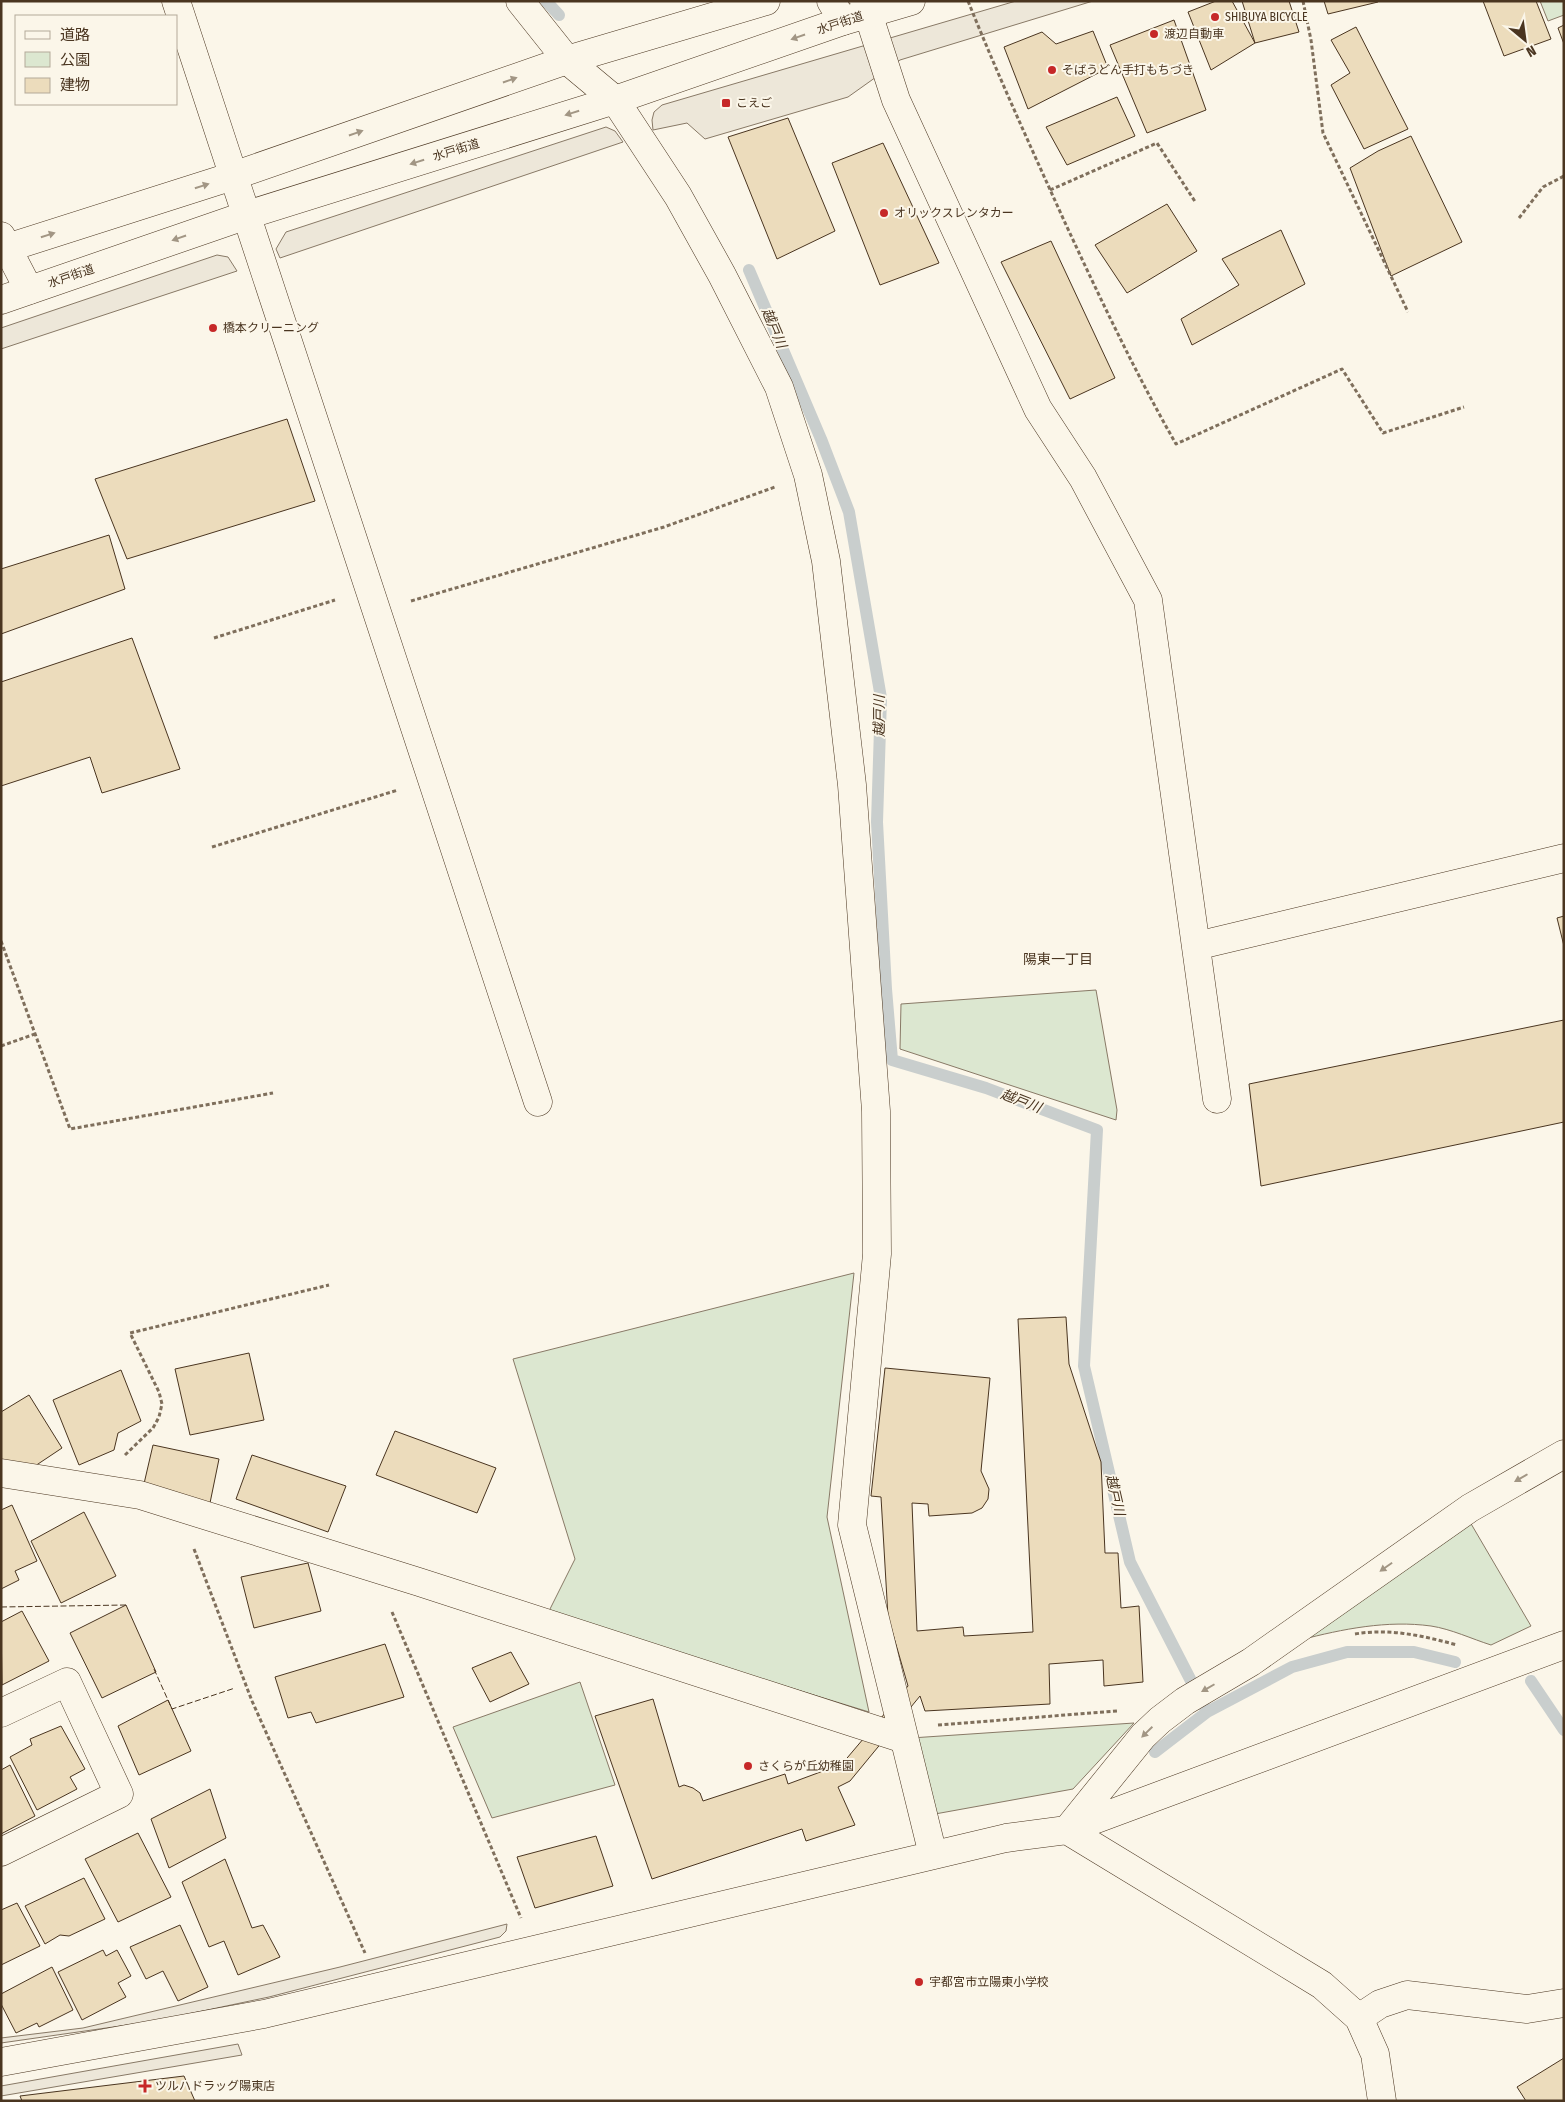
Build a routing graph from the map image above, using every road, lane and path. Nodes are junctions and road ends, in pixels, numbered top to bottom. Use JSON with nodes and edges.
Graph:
{"nodes":[{"id":1,"x":176,"y":1,"type":"edge"},
{"id":2,"x":520,"y":1,"type":"edge"},
{"id":3,"x":766,"y":1,"type":"edge"},
{"id":4,"x":911,"y":1,"type":"edge"},
{"id":5,"x":968,"y":1,"type":"edge"},
{"id":6,"x":1303,"y":1,"type":"edge"},
{"id":7,"x":851,"y":9,"type":"edge"},
{"id":8,"x":567,"y":60,"type":"junction"},
{"id":9,"x":617,"y":99,"type":"junction"},
{"id":10,"x":234,"y":176,"type":"junction"},
{"id":11,"x":1564,"y":176,"type":"edge"},
{"id":12,"x":1050,"y":190,"type":"junction"},
{"id":13,"x":1196,"y":204,"type":"dead end"},
{"id":14,"x":247,"y":215,"type":"junction"},
{"id":15,"x":1519,"y":218,"type":"dead end"},
{"id":16,"x":3,"y":245,"type":"edge"},
{"id":17,"x":29,"y":290,"type":"junction"},
{"id":18,"x":1,"y":300,"type":"edge"},
{"id":19,"x":1408,"y":312,"type":"dead end"},
{"id":20,"x":1464,"y":407,"type":"dead end"},
{"id":21,"x":808,"y":475,"type":"junction"},
{"id":22,"x":373,"y":600,"type":"junction"},
{"id":23,"x":214,"y":638,"type":"dead end"},
{"id":24,"x":432,"y":779,"type":"junction"},
{"id":25,"x":212,"y":847,"type":"dead end"},
{"id":26,"x":1564,"y":858,"type":"edge"},
{"id":27,"x":1,"y":941,"type":"edge"},
{"id":28,"x":1196,"y":946,"type":"junction"},
{"id":29,"x":35,"y":1034,"type":"junction"},
{"id":30,"x":1,"y":1046,"type":"edge"},
{"id":31,"x":273,"y":1093,"type":"dead end"},
{"id":32,"x":1217,"y":1099,"type":"dead end"},
{"id":33,"x":538,"y":1102,"type":"dead end"},
{"id":34,"x":329,"y":1285,"type":"dead end"},
{"id":35,"x":1564,"y":1454,"type":"edge"},
{"id":36,"x":1,"y":1473,"type":"edge"},
{"id":37,"x":93,"y":1488,"type":"junction"},
{"id":38,"x":177,"y":1507,"type":"junction"},
{"id":39,"x":374,"y":1568,"type":"junction"},
{"id":40,"x":1351,"y":1635,"type":"dead end"},
{"id":41,"x":1462,"y":1646,"type":"dead end"},
{"id":42,"x":1564,"y":1646,"type":"edge"},
{"id":43,"x":1,"y":1713,"type":"edge"},
{"id":44,"x":1160,"y":1720,"type":"junction"},
{"id":45,"x":902,"y":1734,"type":"junction"},
{"id":46,"x":1067,"y":1830,"type":"junction"},
{"id":47,"x":1,"y":1852,"type":"edge"},
{"id":48,"x":933,"y":1855,"type":"junction"},
{"id":49,"x":534,"y":1950,"type":"junction"},
{"id":50,"x":379,"y":1987,"type":"junction"},
{"id":51,"x":1564,"y":2002,"type":"edge"},
{"id":52,"x":1359,"y":2018,"type":"junction"},
{"id":53,"x":1,"y":2062,"type":"edge"},
{"id":54,"x":1382,"y":2101,"type":"edge"}],
"edges":[{"from":1,"to":10,"type":"main road"},
{"from":2,"to":8,"type":"main road"},
{"from":3,"to":8,"type":"main road"},
{"from":4,"to":7,"type":"main road","name":"水戸街道"},
{"from":5,"to":12,"type":"path"},
{"from":6,"to":19,"type":"path"},
{"from":7,"to":9,"type":"main road","name":"水戸街道","one_way":true},
{"from":7,"to":28,"type":"main road"},
{"from":8,"to":9,"type":"main road"},
{"from":10,"to":8,"type":"main road","one_way":true},
{"from":9,"to":14,"type":"main road","name":"水戸街道","one_way":true},
{"from":9,"to":21,"type":"main road"},
{"from":10,"to":14,"type":"main road"},
{"from":16,"to":10,"type":"main road","one_way":true},
{"from":11,"to":15,"type":"path"},
{"from":12,"to":13,"type":"path"},
{"from":12,"to":20,"type":"path"},
{"from":14,"to":17,"type":"main road","name":"水戸街道","one_way":true},
{"from":14,"to":22,"type":"main road"},
{"from":16,"to":17,"type":"main road"},
{"from":17,"to":18,"type":"main road","name":"水戸街道"},
{"from":21,"to":22,"type":"path"},
{"from":21,"to":45,"type":"main road"},
{"from":22,"to":23,"type":"path"},
{"from":22,"to":24,"type":"main road"},
{"from":24,"to":25,"type":"path"},
{"from":24,"to":33,"type":"main road"},
{"from":26,"to":28,"type":"main road"},
{"from":27,"to":29,"type":"path"},
{"from":28,"to":32,"type":"main road"},
{"from":29,"to":30,"type":"path"},
{"from":29,"to":31,"type":"path"},
{"from":34,"to":37,"type":"path"},
{"from":35,"to":44,"type":"main road","one_way":true},
{"from":36,"to":37,"type":"main road"},
{"from":37,"to":38,"type":"main road"},
{"from":38,"to":39,"type":"main road"},
{"from":38,"to":50,"type":"path"},
{"from":39,"to":45,"type":"main road"},
{"from":39,"to":49,"type":"path"},
{"from":40,"to":41,"type":"path"},
{"from":42,"to":46,"type":"main road"},
{"from":43,"to":47,"type":"main road"},
{"from":44,"to":45,"type":"path"},
{"from":44,"to":46,"type":"main road","one_way":true},
{"from":45,"to":48,"type":"main road"},
{"from":46,"to":48,"type":"main road"},
{"from":46,"to":52,"type":"main road"},
{"from":48,"to":49,"type":"main road"},
{"from":49,"to":50,"type":"main road"},
{"from":50,"to":53,"type":"main road"},
{"from":51,"to":52,"type":"main road"},
{"from":52,"to":54,"type":"main road"}]}
